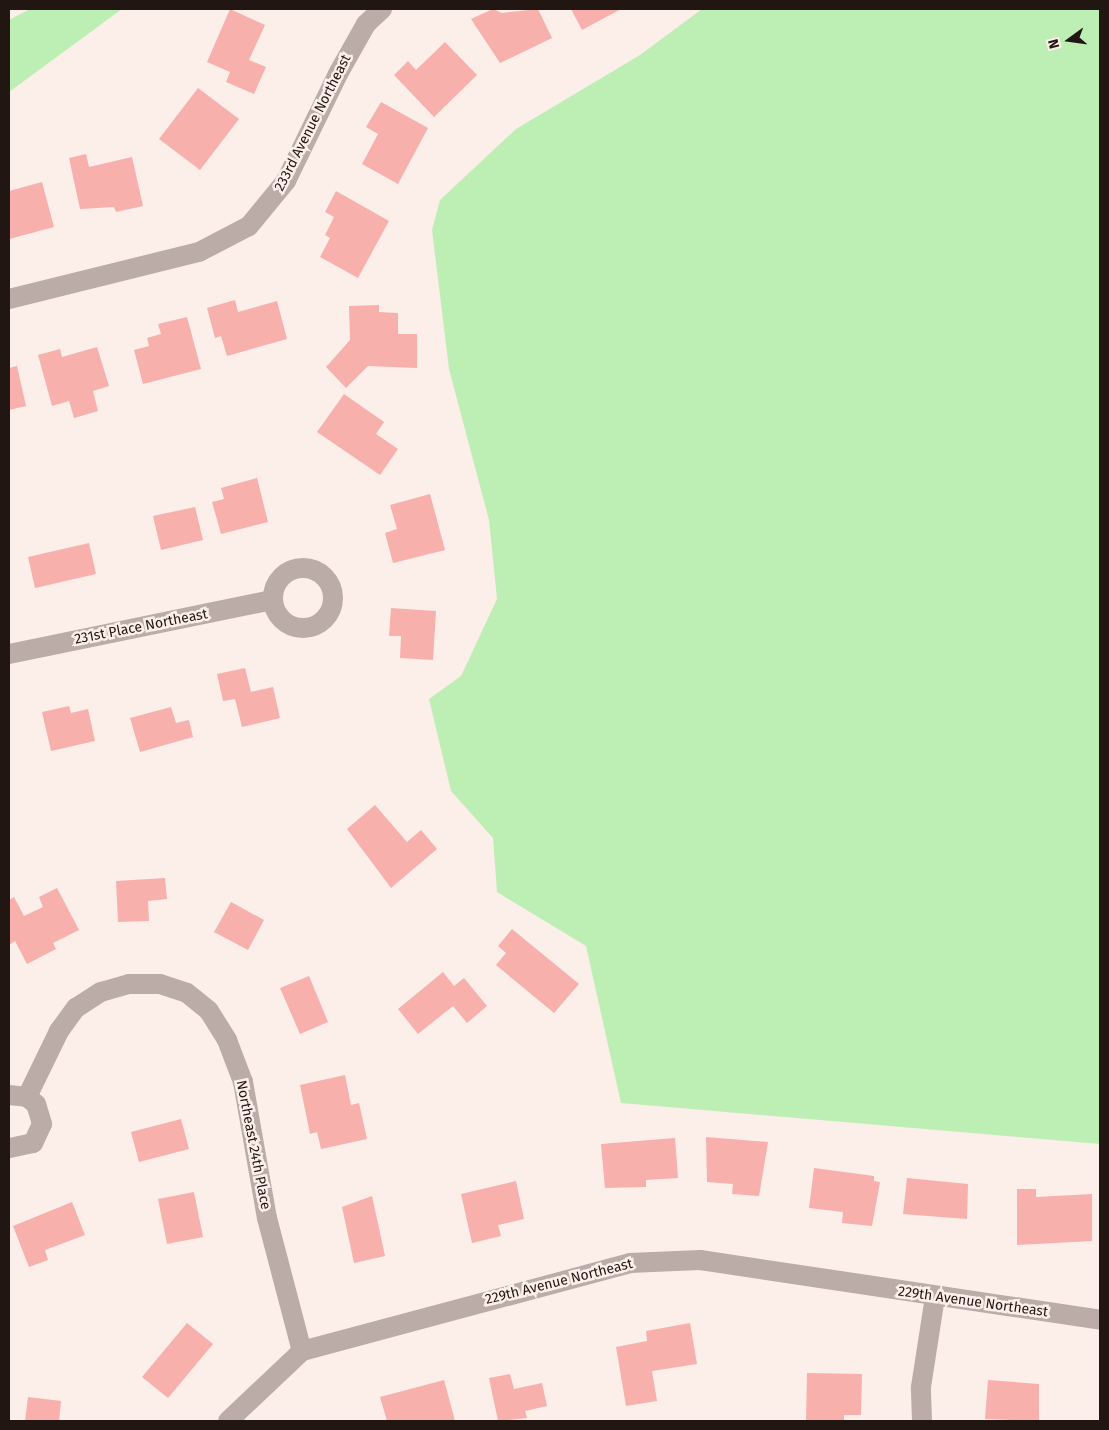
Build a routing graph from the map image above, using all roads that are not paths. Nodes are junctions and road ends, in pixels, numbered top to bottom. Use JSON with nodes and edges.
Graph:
{"nodes":[{"id":1,"x":382,"y":9,"type":"edge"},
{"id":2,"x":9,"y":299,"type":"edge"},
{"id":3,"x":273,"y":600,"type":"dead end"},
{"id":4,"x":9,"y":654,"type":"edge"},
{"id":5,"x":18,"y":1096,"type":"edge"},
{"id":6,"x":9,"y":1148,"type":"edge"},
{"id":7,"x":935,"y":1297,"type":"junction"},
{"id":8,"x":1100,"y":1320,"type":"edge"},
{"id":9,"x":302,"y":1351,"type":"junction"},
{"id":10,"x":228,"y":1421,"type":"edge"},
{"id":11,"x":922,"y":1421,"type":"edge"}],
"edges":[{"from":1,"to":2,"type":"street","name":"233rd Avenue Northeast"},
{"from":3,"to":4,"type":"street","name":"231st Place Northeast"},
{"from":5,"to":6,"type":"street","name":"Northeast 24th Place"},
{"from":5,"to":9,"type":"street","name":"Northeast 24th Place"},
{"from":7,"to":8,"type":"street","name":"229th Avenue Northeast"},
{"from":7,"to":9,"type":"street","name":"229th Avenue Northeast"},
{"from":7,"to":11,"type":"street"},
{"from":9,"to":10,"type":"street","name":"229th Avenue Northeast"}]}
